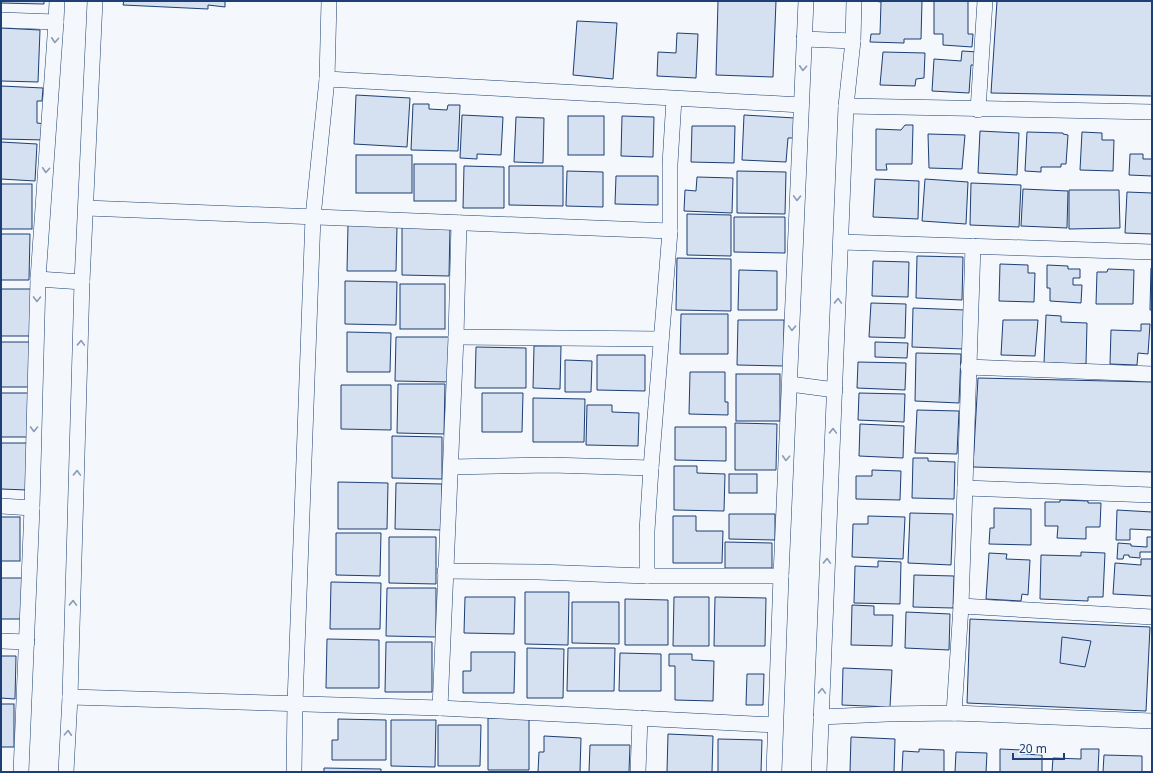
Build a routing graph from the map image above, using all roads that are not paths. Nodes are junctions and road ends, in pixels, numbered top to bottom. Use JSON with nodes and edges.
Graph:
{"nodes":[{"id":1,"x":57,"y":1,"type":"edge"},
{"id":2,"x":95,"y":1,"type":"edge"},
{"id":3,"x":329,"y":1,"type":"edge"},
{"id":4,"x":806,"y":1,"type":"edge"},
{"id":5,"x":854,"y":1,"type":"edge"},
{"id":6,"x":985,"y":1,"type":"edge"},
{"id":7,"x":1,"y":20,"type":"edge"},
{"id":8,"x":56,"y":22,"type":"junction"},
{"id":9,"x":804,"y":39,"type":"junction"},
{"id":10,"x":853,"y":41,"type":"junction"},
{"id":11,"x":327,"y":79,"type":"junction"},
{"id":12,"x":674,"y":99,"type":"junction"},
{"id":13,"x":801,"y":105,"type":"junction"},
{"id":14,"x":846,"y":106,"type":"junction"},
{"id":15,"x":978,"y":110,"type":"junction"},
{"id":16,"x":1152,"y":112,"type":"edge"},
{"id":17,"x":86,"y":208,"type":"junction"},
{"id":18,"x":313,"y":217,"type":"junction"},
{"id":19,"x":459,"y":223,"type":"junction"},
{"id":20,"x":670,"y":231,"type":"junction"},
{"id":21,"x":841,"y":242,"type":"junction"},
{"id":22,"x":973,"y":246,"type":"junction"},
{"id":23,"x":1152,"y":252,"type":"edge"},
{"id":24,"x":38,"y":279,"type":"junction"},
{"id":25,"x":82,"y":282,"type":"junction"},
{"id":26,"x":456,"y":336,"type":"junction"},
{"id":27,"x":661,"y":339,"type":"junction"},
{"id":28,"x":968,"y":367,"type":"junction"},
{"id":29,"x":1152,"y":374,"type":"edge"},
{"id":30,"x":790,"y":384,"type":"junction"},
{"id":31,"x":834,"y":390,"type":"junction"},
{"id":32,"x":450,"y":466,"type":"junction"},
{"id":33,"x":651,"y":468,"type":"junction"},
{"id":34,"x":965,"y":488,"type":"junction"},
{"id":35,"x":1152,"y":495,"type":"edge"},
{"id":36,"x":1,"y":506,"type":"edge"},
{"id":37,"x":32,"y":508,"type":"junction"},
{"id":38,"x":445,"y":571,"type":"junction"},
{"id":39,"x":647,"y":576,"type":"junction"},
{"id":40,"x":781,"y":576,"type":"junction"},
{"id":41,"x":961,"y":606,"type":"junction"},
{"id":42,"x":1152,"y":617,"type":"edge"},
{"id":43,"x":1,"y":641,"type":"edge"},
{"id":44,"x":27,"y":642,"type":"junction"},
{"id":45,"x":70,"y":697,"type":"junction"},
{"id":46,"x":295,"y":702,"type":"junction"},
{"id":47,"x":440,"y":708,"type":"junction"},
{"id":48,"x":954,"y":713,"type":"junction"},
{"id":49,"x":821,"y":717,"type":"junction"},
{"id":50,"x":640,"y":718,"type":"junction"},
{"id":51,"x":1152,"y":721,"type":"edge"},
{"id":52,"x":775,"y":725,"type":"junction"},
{"id":53,"x":21,"y":772,"type":"edge"},
{"id":54,"x":66,"y":772,"type":"edge"},
{"id":55,"x":294,"y":772,"type":"edge"},
{"id":56,"x":638,"y":772,"type":"edge"},
{"id":57,"x":774,"y":772,"type":"edge"},
{"id":58,"x":819,"y":772,"type":"edge"}],
"edges":[{"from":1,"to":8,"type":"street"},
{"from":2,"to":17,"type":"street"},
{"from":3,"to":11,"type":"street"},
{"from":4,"to":9,"type":"street"},
{"from":5,"to":10,"type":"street"},
{"from":6,"to":15,"type":"street"},
{"from":7,"to":8,"type":"street"},
{"from":8,"to":24,"type":"street","one_way":true},
{"from":9,"to":10,"type":"street"},
{"from":9,"to":13,"type":"street","one_way":true},
{"from":10,"to":14,"type":"street"},
{"from":11,"to":12,"type":"street"},
{"from":11,"to":18,"type":"street"},
{"from":12,"to":13,"type":"street"},
{"from":12,"to":20,"type":"street"},
{"from":13,"to":30,"type":"street","one_way":true},
{"from":14,"to":15,"type":"street"},
{"from":14,"to":21,"type":"street"},
{"from":15,"to":16,"type":"street"},
{"from":17,"to":18,"type":"street"},
{"from":17,"to":25,"type":"street"},
{"from":18,"to":19,"type":"street"},
{"from":18,"to":46,"type":"street"},
{"from":19,"to":20,"type":"street"},
{"from":19,"to":26,"type":"street"},
{"from":20,"to":27,"type":"street"},
{"from":21,"to":22,"type":"street"},
{"from":31,"to":21,"type":"street","one_way":true},
{"from":22,"to":23,"type":"street"},
{"from":22,"to":28,"type":"street"},
{"from":24,"to":25,"type":"street"},
{"from":24,"to":37,"type":"street","one_way":true},
{"from":45,"to":25,"type":"street","one_way":true},
{"from":26,"to":27,"type":"street"},
{"from":26,"to":32,"type":"street"},
{"from":27,"to":33,"type":"street"},
{"from":28,"to":29,"type":"street"},
{"from":28,"to":34,"type":"street"},
{"from":30,"to":31,"type":"street"},
{"from":30,"to":40,"type":"street","one_way":true},
{"from":49,"to":31,"type":"street","one_way":true},
{"from":32,"to":33,"type":"street"},
{"from":32,"to":38,"type":"street"},
{"from":33,"to":39,"type":"street"},
{"from":34,"to":35,"type":"street"},
{"from":34,"to":41,"type":"street"},
{"from":36,"to":37,"type":"street"},
{"from":37,"to":44,"type":"street"},
{"from":38,"to":39,"type":"street"},
{"from":38,"to":47,"type":"street"},
{"from":39,"to":40,"type":"street"},
{"from":40,"to":52,"type":"street"},
{"from":41,"to":42,"type":"street"},
{"from":41,"to":48,"type":"street"},
{"from":43,"to":44,"type":"street"},
{"from":44,"to":53,"type":"street"},
{"from":45,"to":46,"type":"street"},
{"from":54,"to":45,"type":"street","one_way":true},
{"from":46,"to":47,"type":"street"},
{"from":46,"to":55,"type":"street"},
{"from":47,"to":50,"type":"street"},
{"from":48,"to":49,"type":"street"},
{"from":48,"to":51,"type":"street"},
{"from":49,"to":58,"type":"street"},
{"from":50,"to":52,"type":"street"},
{"from":50,"to":56,"type":"street"},
{"from":52,"to":57,"type":"street"}]}
